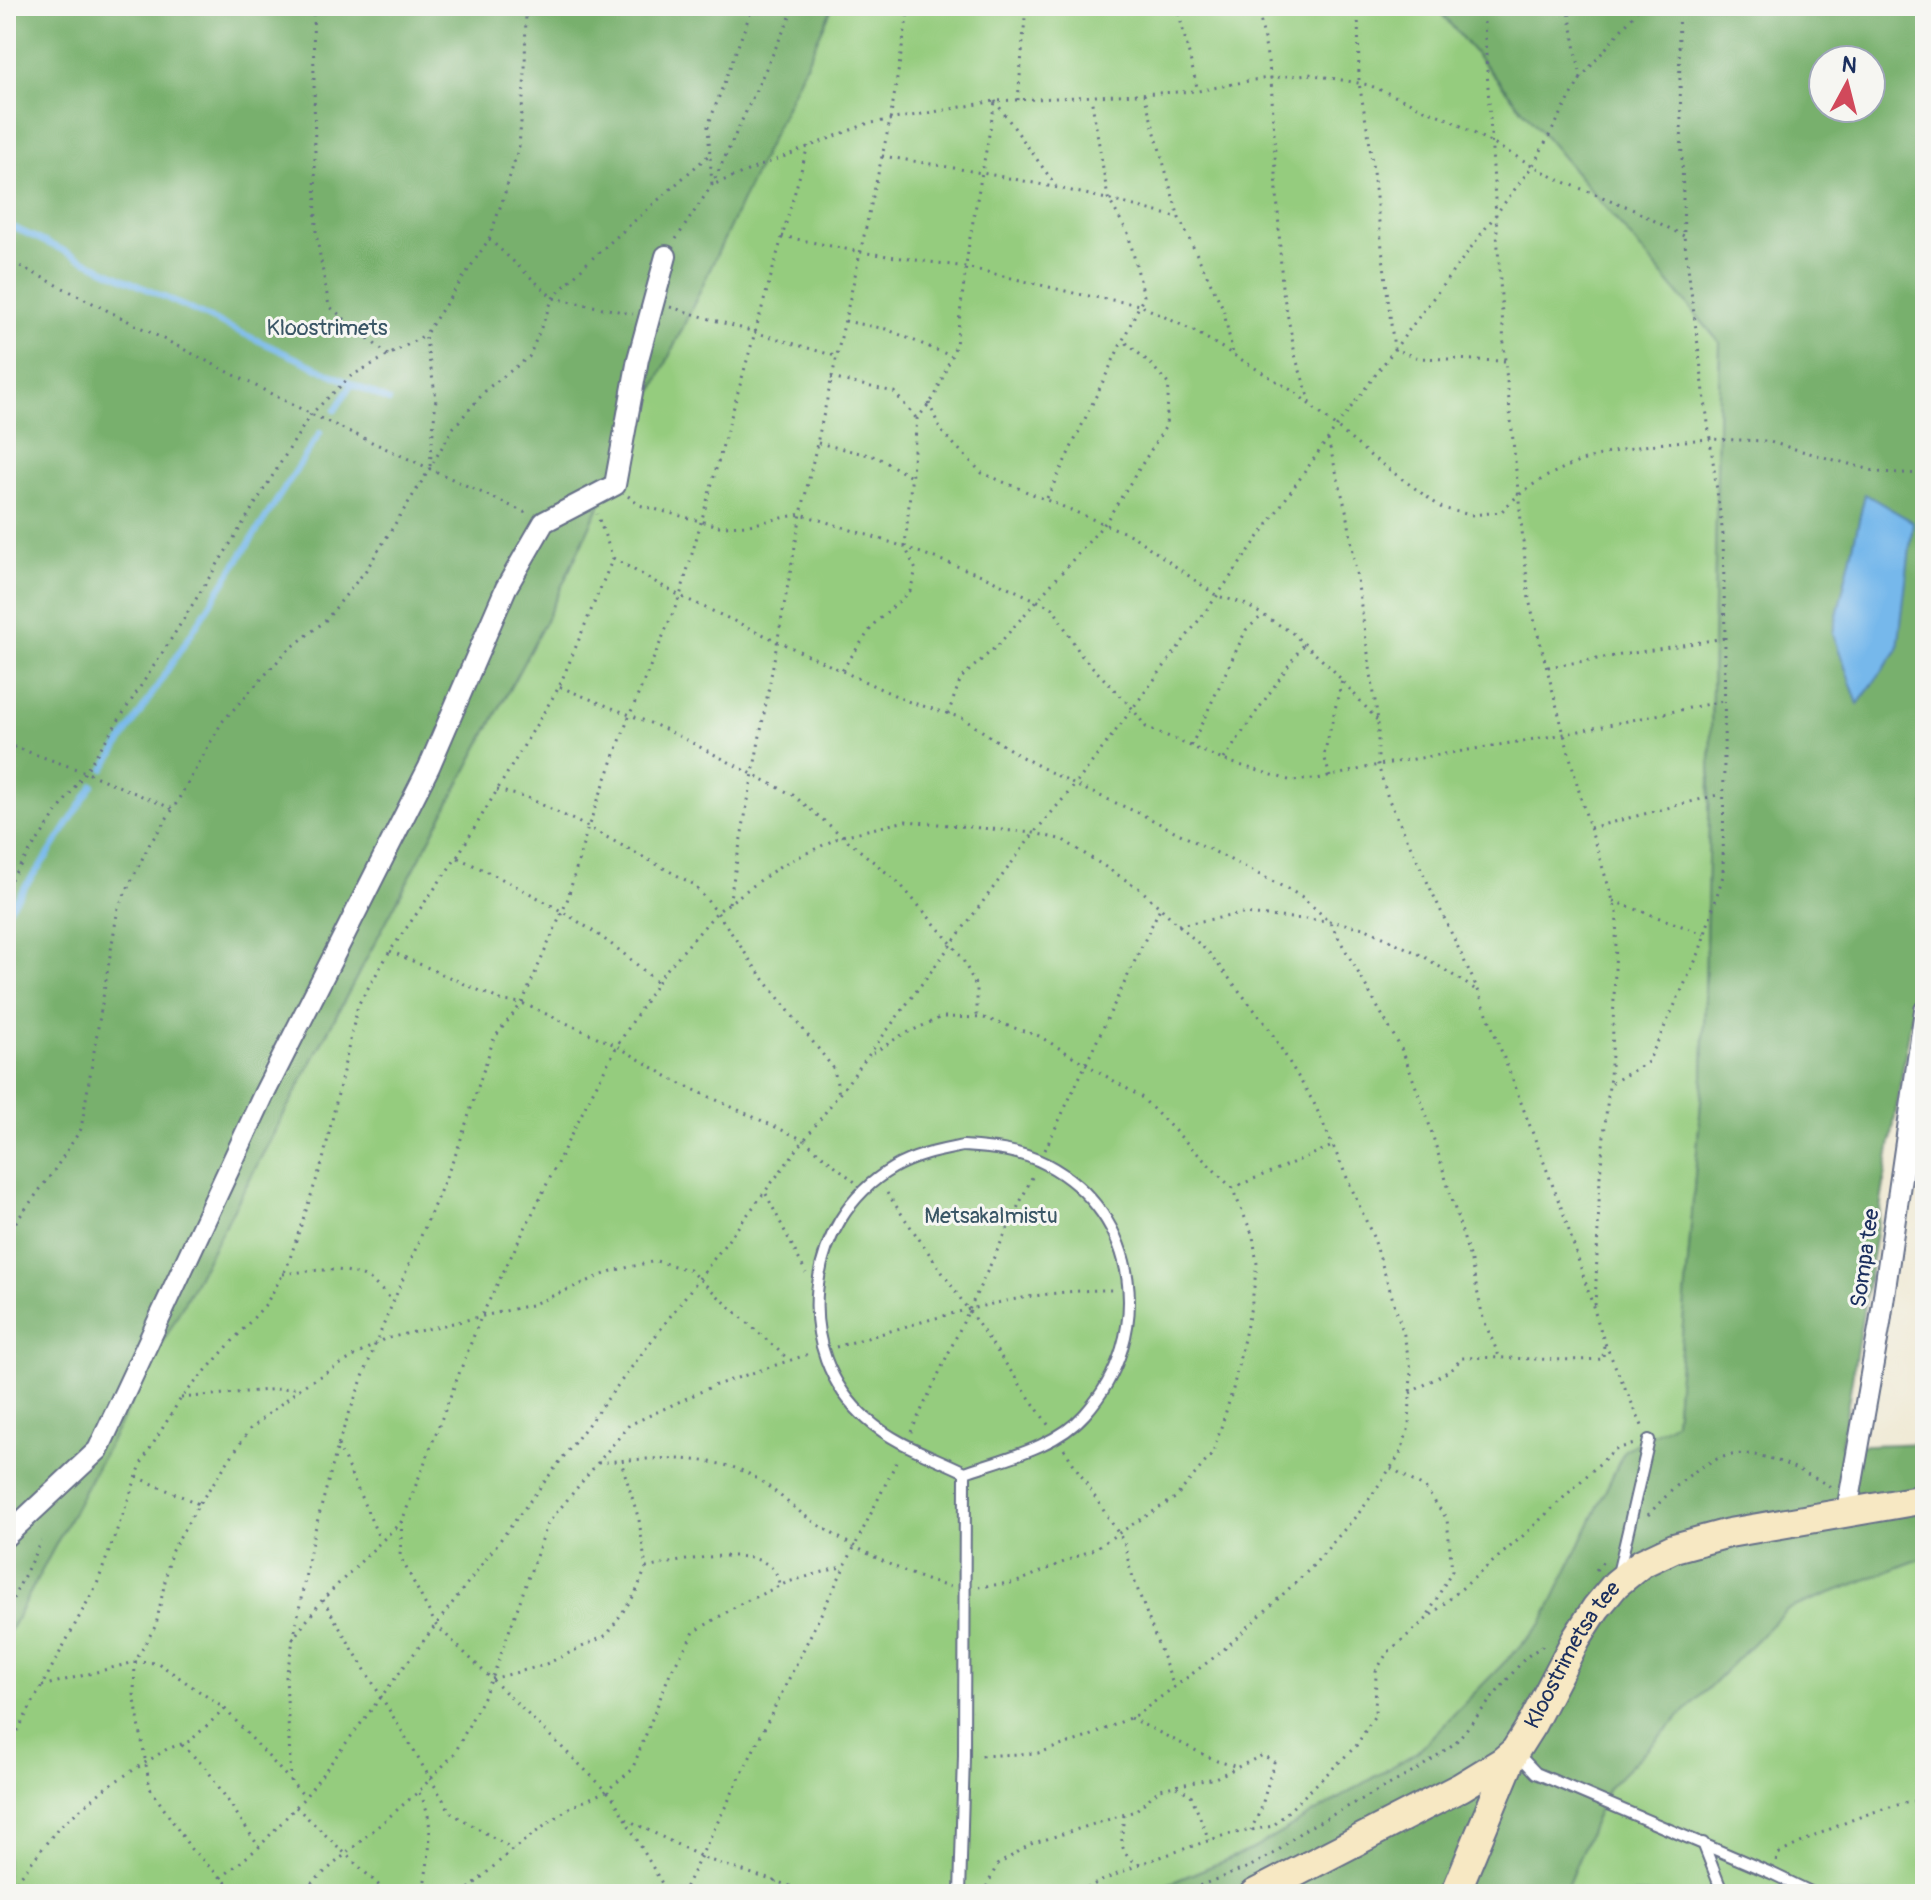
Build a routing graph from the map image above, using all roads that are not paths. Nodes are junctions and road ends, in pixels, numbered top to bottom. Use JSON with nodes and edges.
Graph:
{"nodes":[{"id":1,"x":666,"y":256,"type":"road end"},
{"id":2,"x":1925,"y":1010,"type":"edge"},
{"id":3,"x":1649,"y":1440,"type":"road end"},
{"id":4,"x":965,"y":1472,"type":"junction"},
{"id":5,"x":1925,"y":1499,"type":"edge"},
{"id":6,"x":1841,"y":1500,"type":"junction"},
{"id":7,"x":6,"y":1536,"type":"edge"},
{"id":8,"x":1604,"y":1580,"type":"junction"},
{"id":9,"x":1515,"y":1751,"type":"junction"},
{"id":10,"x":1703,"y":1843,"type":"junction"},
{"id":11,"x":960,"y":1894,"type":"edge"},
{"id":12,"x":1254,"y":1894,"type":"edge"},
{"id":13,"x":1455,"y":1894,"type":"edge"},
{"id":14,"x":1723,"y":1894,"type":"edge"},
{"id":15,"x":1815,"y":1894,"type":"edge"}],
"edges":[{"from":1,"to":7,"type":"street"},
{"from":2,"to":6,"type":"street","name":"Sompa tee"},
{"from":3,"to":8,"type":"lane"},
{"from":4,"to":4,"type":"lane"},
{"from":4,"to":11,"type":"lane"},
{"from":5,"to":6,"type":"main road","name":"Kloostrimetsa tee"},
{"from":6,"to":8,"type":"main road","name":"Kloostrimetsa tee"},
{"from":8,"to":9,"type":"main road","name":"Kloostrimetsa tee"},
{"from":9,"to":10,"type":"lane"},
{"from":9,"to":12,"type":"main road","name":"Kloostrimetsa tee"},
{"from":9,"to":13,"type":"main road"},
{"from":10,"to":14,"type":"lane"},
{"from":10,"to":15,"type":"lane"}]}
